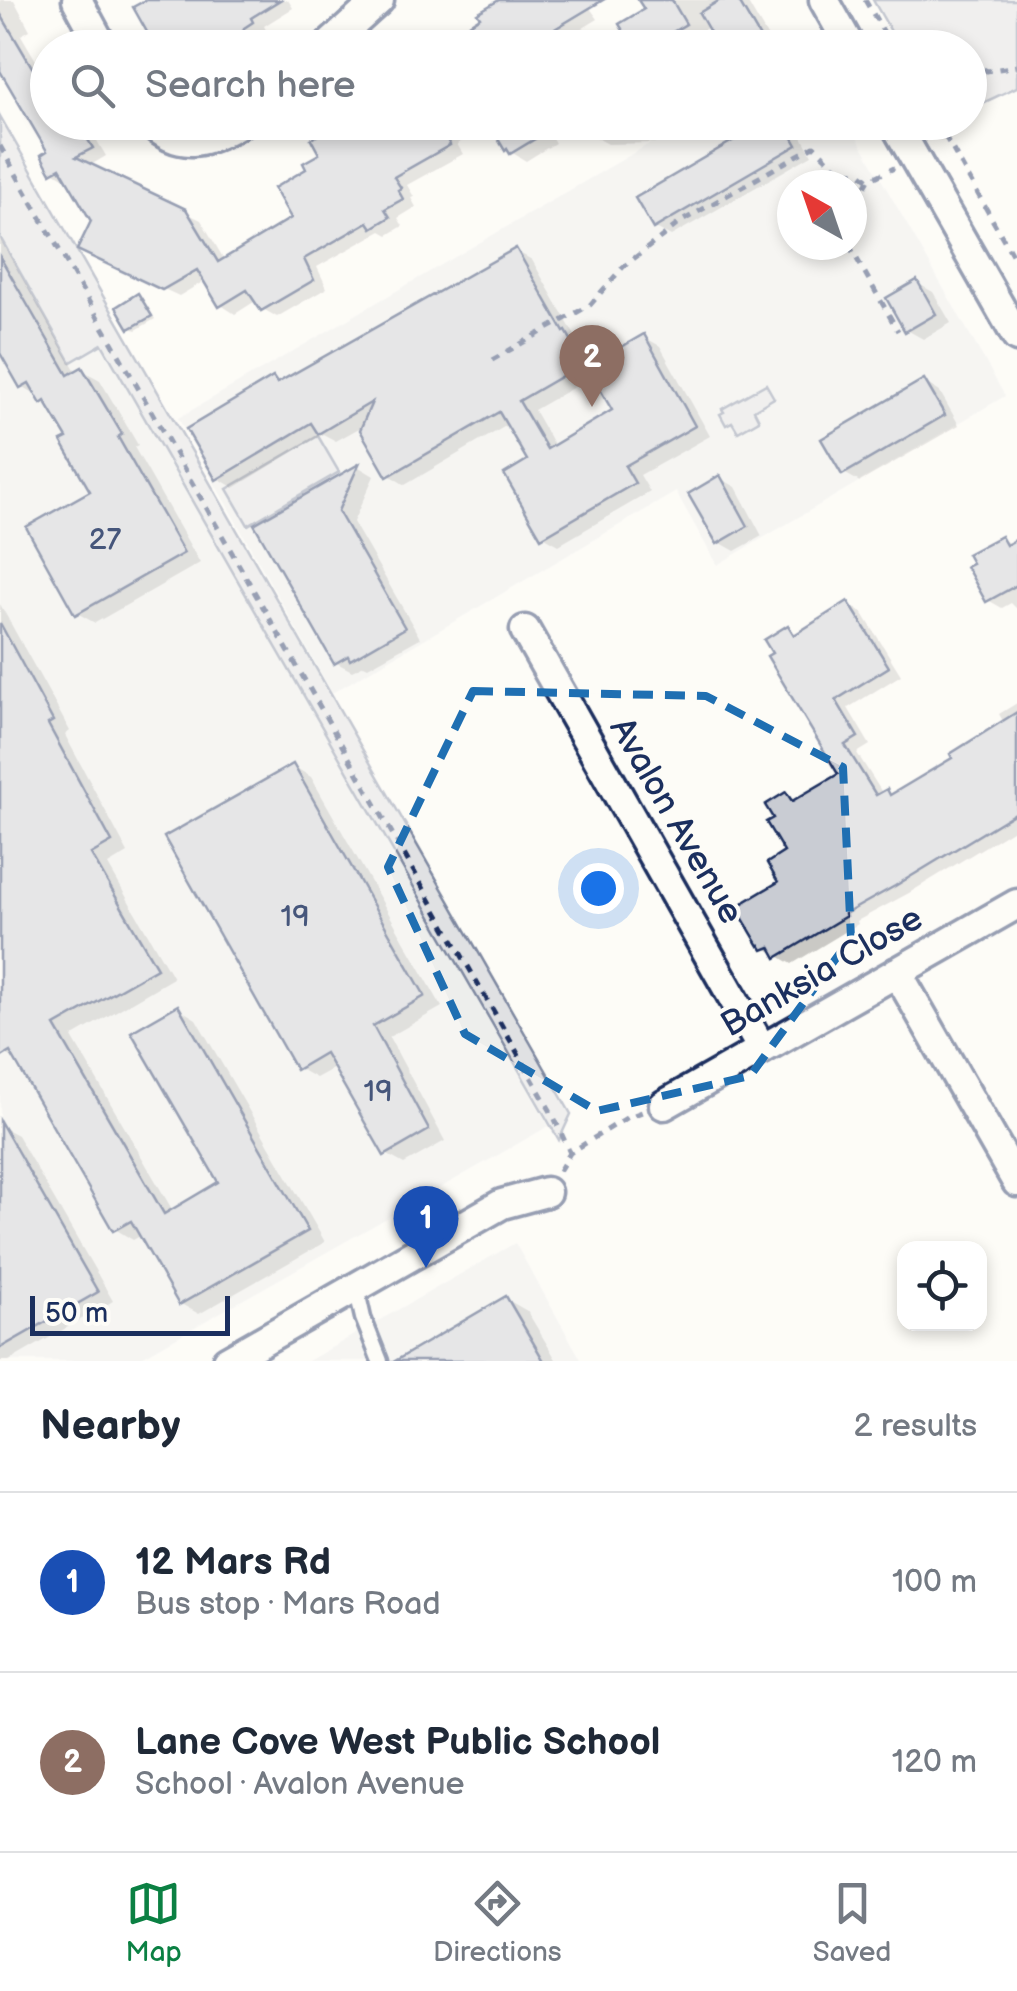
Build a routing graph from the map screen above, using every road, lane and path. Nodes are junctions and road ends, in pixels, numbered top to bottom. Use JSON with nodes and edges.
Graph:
{"nodes":[{"id":1,"x":76,"y":0,"type":"edge"},
{"id":2,"x":380,"y":0,"type":"edge"},
{"id":3,"x":824,"y":0,"type":"edge"},
{"id":4,"x":864,"y":0,"type":"edge"},
{"id":5,"x":93,"y":30,"type":"edge"},
{"id":6,"x":346,"y":30,"type":"edge"},
{"id":7,"x":841,"y":30,"type":"edge"},
{"id":8,"x":882,"y":30,"type":"edge"},
{"id":9,"x":1017,"y":66,"type":"edge"},
{"id":10,"x":987,"y":71,"type":"edge"},
{"id":11,"x":904,"y":140,"type":"edge"},
{"id":12,"x":947,"y":140,"type":"edge"},
{"id":13,"x":0,"y":146,"type":"edge"},
{"id":14,"x":914,"y":158,"type":"junction"},
{"id":15,"x":869,"y":180,"type":"junction"},
{"id":16,"x":867,"y":184,"type":"edge"},
{"id":17,"x":858,"y":260,"type":"edge"},
{"id":18,"x":1017,"y":263,"type":"edge"},
{"id":19,"x":898,"y":331,"type":"dead end"},
{"id":20,"x":1017,"y":337,"type":"edge"},
{"id":21,"x":492,"y":360,"type":"dead end"},
{"id":22,"x":525,"y":630,"type":"dead end"},
{"id":23,"x":1017,"y":904,"type":"edge"},
{"id":24,"x":897,"y":972,"type":"junction"},
{"id":25,"x":762,"y":1049,"type":"junction"},
{"id":26,"x":664,"y":1105,"type":"joint"},
{"id":27,"x":570,"y":1153,"type":"junction"},
{"id":28,"x":1017,"y":1182,"type":"edge"},
{"id":29,"x":546,"y":1192,"type":"joint"},
{"id":30,"x":356,"y":1288,"type":"junction"},
{"id":31,"x":227,"y":1361,"type":"edge"},
{"id":32,"x":380,"y":1361,"type":"edge"}],
"edges":[{"from":1,"to":5,"type":"street"},
{"from":2,"to":6,"type":"street"},
{"from":3,"to":7,"type":"street"},
{"from":4,"to":8,"type":"path"},
{"from":9,"to":10,"type":"path"},
{"from":11,"to":14,"type":"street"},
{"from":12,"to":18,"type":"path"},
{"from":13,"to":27,"type":"path"},
{"from":14,"to":15,"type":"path"},
{"from":14,"to":20,"type":"street"},
{"from":15,"to":16,"type":"path"},
{"from":15,"to":21,"type":"path"},
{"from":17,"to":19,"type":"path"},
{"from":22,"to":25,"type":"street","name":"Avalon Avenue"},
{"from":23,"to":24,"type":"street","name":"Banksia Close"},
{"from":24,"to":25,"type":"street","name":"Banksia Close"},
{"from":24,"to":28,"type":"street"},
{"from":25,"to":26,"type":"street","name":"Banksia Close"},
{"from":26,"to":27,"type":"path"},
{"from":27,"to":29,"type":"path"},
{"from":29,"to":30,"type":"street"},
{"from":30,"to":31,"type":"street"},
{"from":30,"to":32,"type":"lane"}]}
